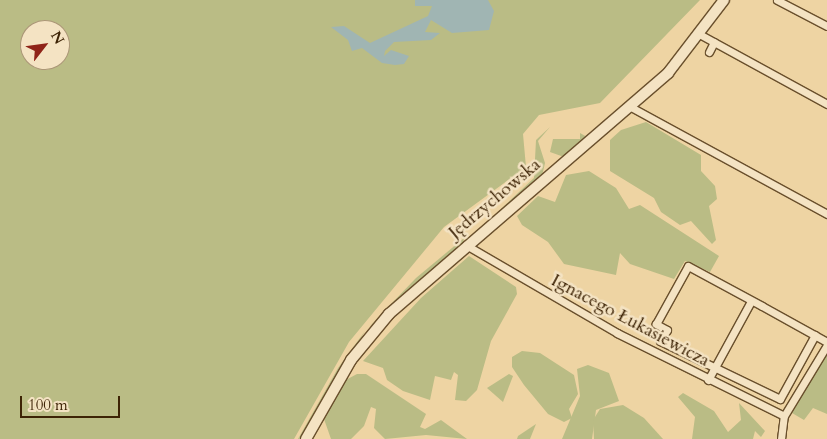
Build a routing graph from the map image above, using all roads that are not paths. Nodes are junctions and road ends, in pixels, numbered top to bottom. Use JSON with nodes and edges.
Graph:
{"nodes":[{"id":1,"x":724,"y":0,"type":"edge"},
{"id":2,"x":777,"y":0,"type":"edge"},
{"id":3,"x":827,"y":26,"type":"edge"},
{"id":4,"x":701,"y":35,"type":"junction"},
{"id":5,"x":714,"y":42,"type":"junction"},
{"id":6,"x":709,"y":52,"type":"dead end"},
{"id":7,"x":827,"y":104,"type":"edge"},
{"id":8,"x":629,"y":106,"type":"junction"},
{"id":9,"x":827,"y":214,"type":"edge"},
{"id":10,"x":466,"y":245,"type":"junction"},
{"id":11,"x":751,"y":301,"type":"junction"},
{"id":12,"x":815,"y":336,"type":"junction"},
{"id":13,"x":827,"y":343,"type":"edge"},
{"id":14,"x":714,"y":368,"type":"junction"},
{"id":15,"x":708,"y":380,"type":"junction"},
{"id":16,"x":784,"y":416,"type":"junction"},
{"id":17,"x":306,"y":439,"type":"edge"},
{"id":18,"x":782,"y":439,"type":"edge"}],
"edges":[{"from":1,"to":4,"type":"main road","name":"Jędrzychowska"},
{"from":2,"to":3,"type":"street"},
{"from":4,"to":5,"type":"street"},
{"from":4,"to":8,"type":"main road","name":"Jędrzychowska"},
{"from":5,"to":6,"type":"street"},
{"from":5,"to":7,"type":"street"},
{"from":8,"to":9,"type":"street"},
{"from":8,"to":10,"type":"main road","name":"Jędrzychowska"},
{"from":10,"to":15,"type":"street","name":"Ignacego Łukasiewicza"},
{"from":10,"to":17,"type":"main road","name":"Jędrzychowska"},
{"from":11,"to":12,"type":"street"},
{"from":11,"to":14,"type":"street"},
{"from":11,"to":14,"type":"street"},
{"from":12,"to":13,"type":"street"},
{"from":12,"to":14,"type":"street"},
{"from":13,"to":16,"type":"street"},
{"from":14,"to":15,"type":"street"},
{"from":15,"to":16,"type":"street","name":"Ignacego Łukasiewicza"},
{"from":16,"to":18,"type":"street"}]}
